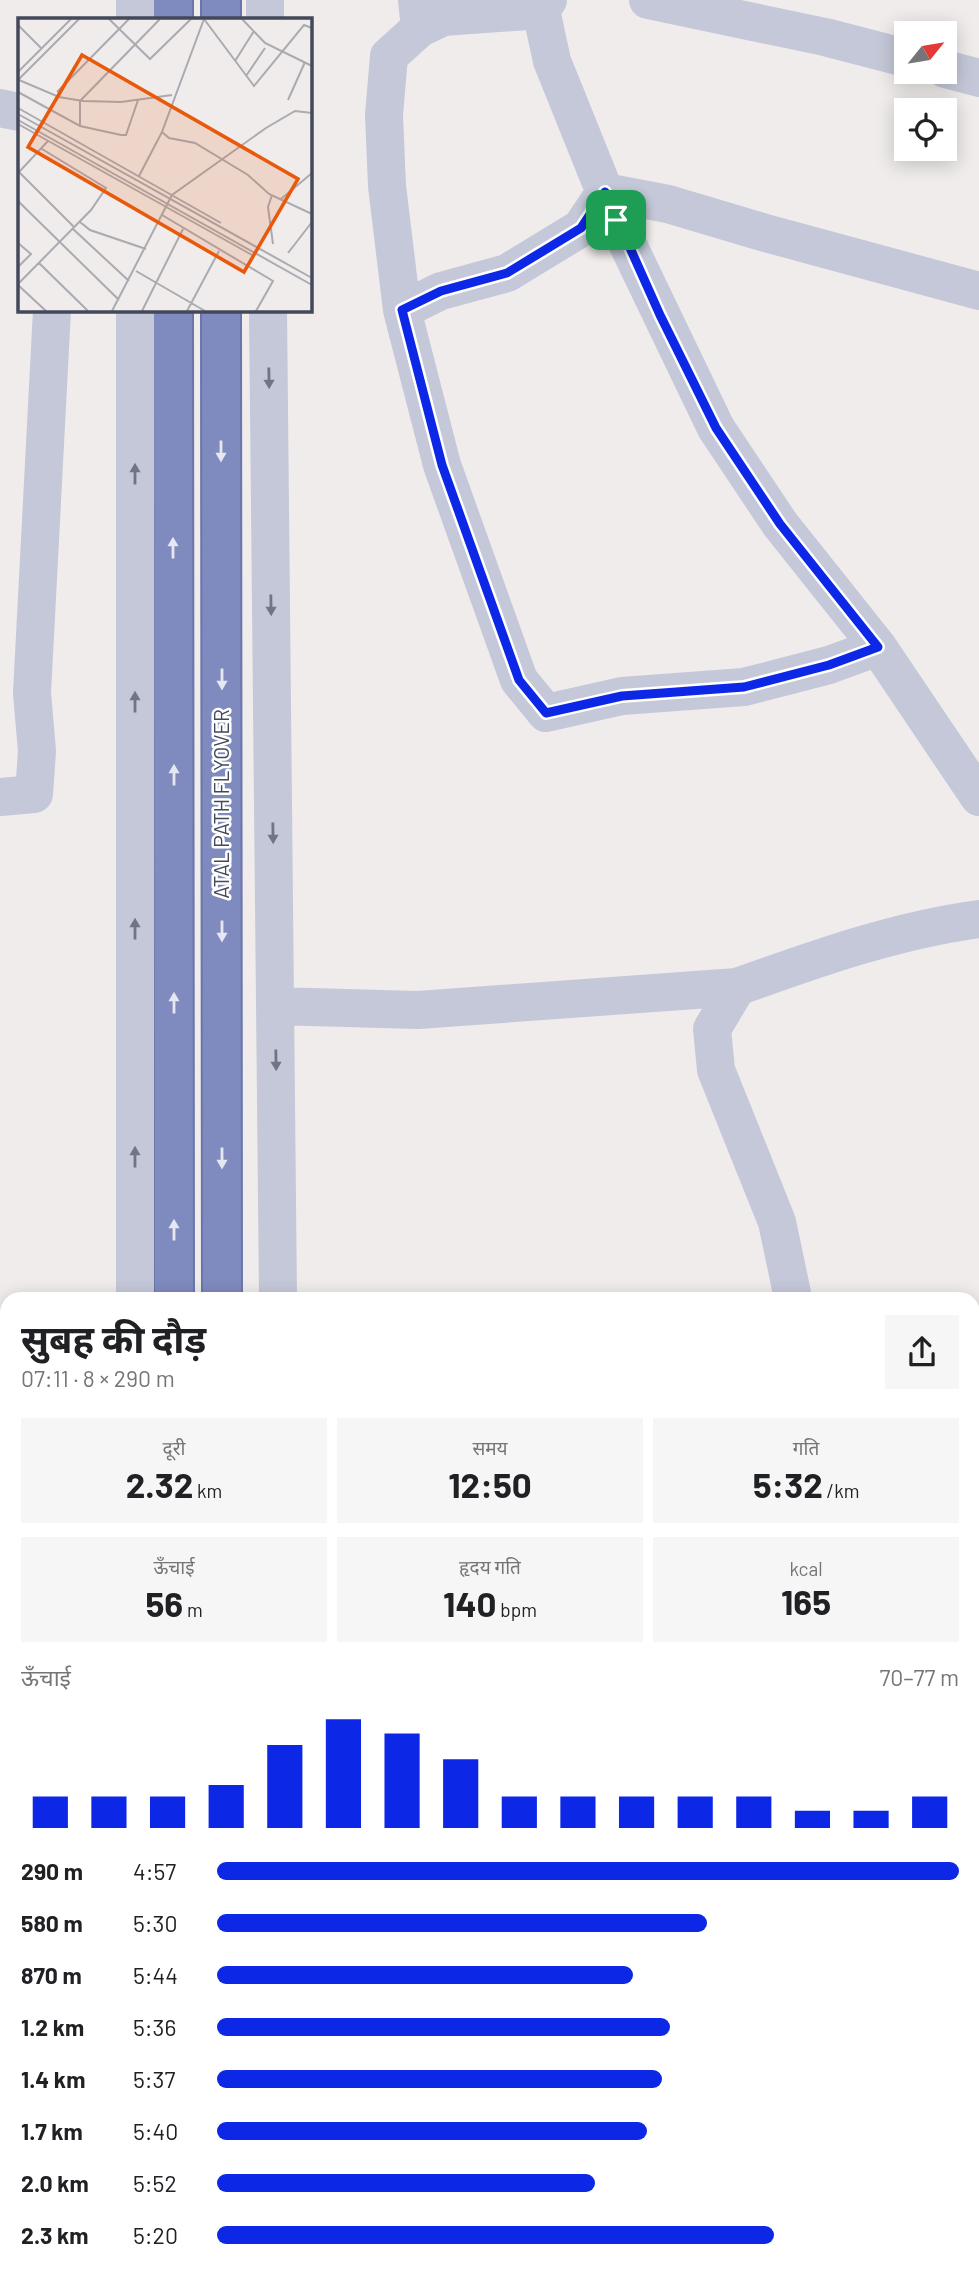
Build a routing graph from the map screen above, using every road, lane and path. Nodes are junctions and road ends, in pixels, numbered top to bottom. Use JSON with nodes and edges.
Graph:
{"nodes":[{"id":1,"x":135,"y":0,"type":"edge"},
{"id":2,"x":173,"y":0,"type":"edge"},
{"id":3,"x":221,"y":0,"type":"edge"},
{"id":4,"x":265,"y":0,"type":"edge"},
{"id":5,"x":648,"y":0,"type":"edge"},
{"id":6,"x":544,"y":5,"type":"edge"},
{"id":7,"x":419,"y":14,"type":"edge"},
{"id":8,"x":135,"y":18,"type":"edge"},
{"id":9,"x":173,"y":18,"type":"edge"},
{"id":10,"x":221,"y":18,"type":"edge"},
{"id":11,"x":265,"y":18,"type":"edge"},
{"id":12,"x":894,"y":55,"type":"edge"},
{"id":13,"x":957,"y":72,"type":"edge"},
{"id":14,"x":979,"y":78,"type":"edge"},
{"id":15,"x":0,"y":107,"type":"edge"},
{"id":16,"x":18,"y":111,"type":"edge"},
{"id":17,"x":605,"y":192,"type":"junction"},
{"id":18,"x":979,"y":291,"type":"edge"},
{"id":19,"x":402,"y":310,"type":"junction"},
{"id":20,"x":52,"y":312,"type":"edge"},
{"id":21,"x":135,"y":312,"type":"edge"},
{"id":22,"x":173,"y":312,"type":"edge"},
{"id":23,"x":221,"y":312,"type":"edge"},
{"id":24,"x":268,"y":312,"type":"edge"},
{"id":25,"x":878,"y":647,"type":"junction"},
{"id":26,"x":0,"y":797,"type":"edge"},
{"id":27,"x":979,"y":797,"type":"edge"},
{"id":28,"x":979,"y":919,"type":"edge"},
{"id":29,"x":737,"y":987,"type":"junction"},
{"id":30,"x":275,"y":1006,"type":"junction"},
{"id":31,"x":135,"y":1292,"type":"edge"},
{"id":32,"x":174,"y":1292,"type":"edge"},
{"id":33,"x":222,"y":1292,"type":"edge"},
{"id":34,"x":278,"y":1292,"type":"edge"},
{"id":35,"x":792,"y":1292,"type":"edge"}],
"edges":[{"from":1,"to":8,"type":"street"},
{"from":2,"to":9,"type":"highway"},
{"from":3,"to":10,"type":"highway"},
{"from":4,"to":11,"type":"street"},
{"from":5,"to":12,"type":"street"},
{"from":6,"to":7,"type":"street"},
{"from":6,"to":17,"type":"street"},
{"from":7,"to":19,"type":"street"},
{"from":13,"to":14,"type":"street"},
{"from":15,"to":16,"type":"street"},
{"from":17,"to":18,"type":"street"},
{"from":17,"to":19,"type":"street"},
{"from":17,"to":25,"type":"street"},
{"from":19,"to":25,"type":"street"},
{"from":20,"to":26,"type":"street"},
{"from":31,"to":21,"type":"street","one_way":true},
{"from":32,"to":22,"type":"highway","one_way":true},
{"from":23,"to":33,"type":"highway","name":"ATAL PATH FLYOVER","one_way":true},
{"from":24,"to":30,"type":"street","one_way":true},
{"from":25,"to":27,"type":"street"},
{"from":28,"to":29,"type":"street"},
{"from":29,"to":30,"type":"street"},
{"from":29,"to":35,"type":"street"},
{"from":30,"to":34,"type":"street","one_way":true}]}
